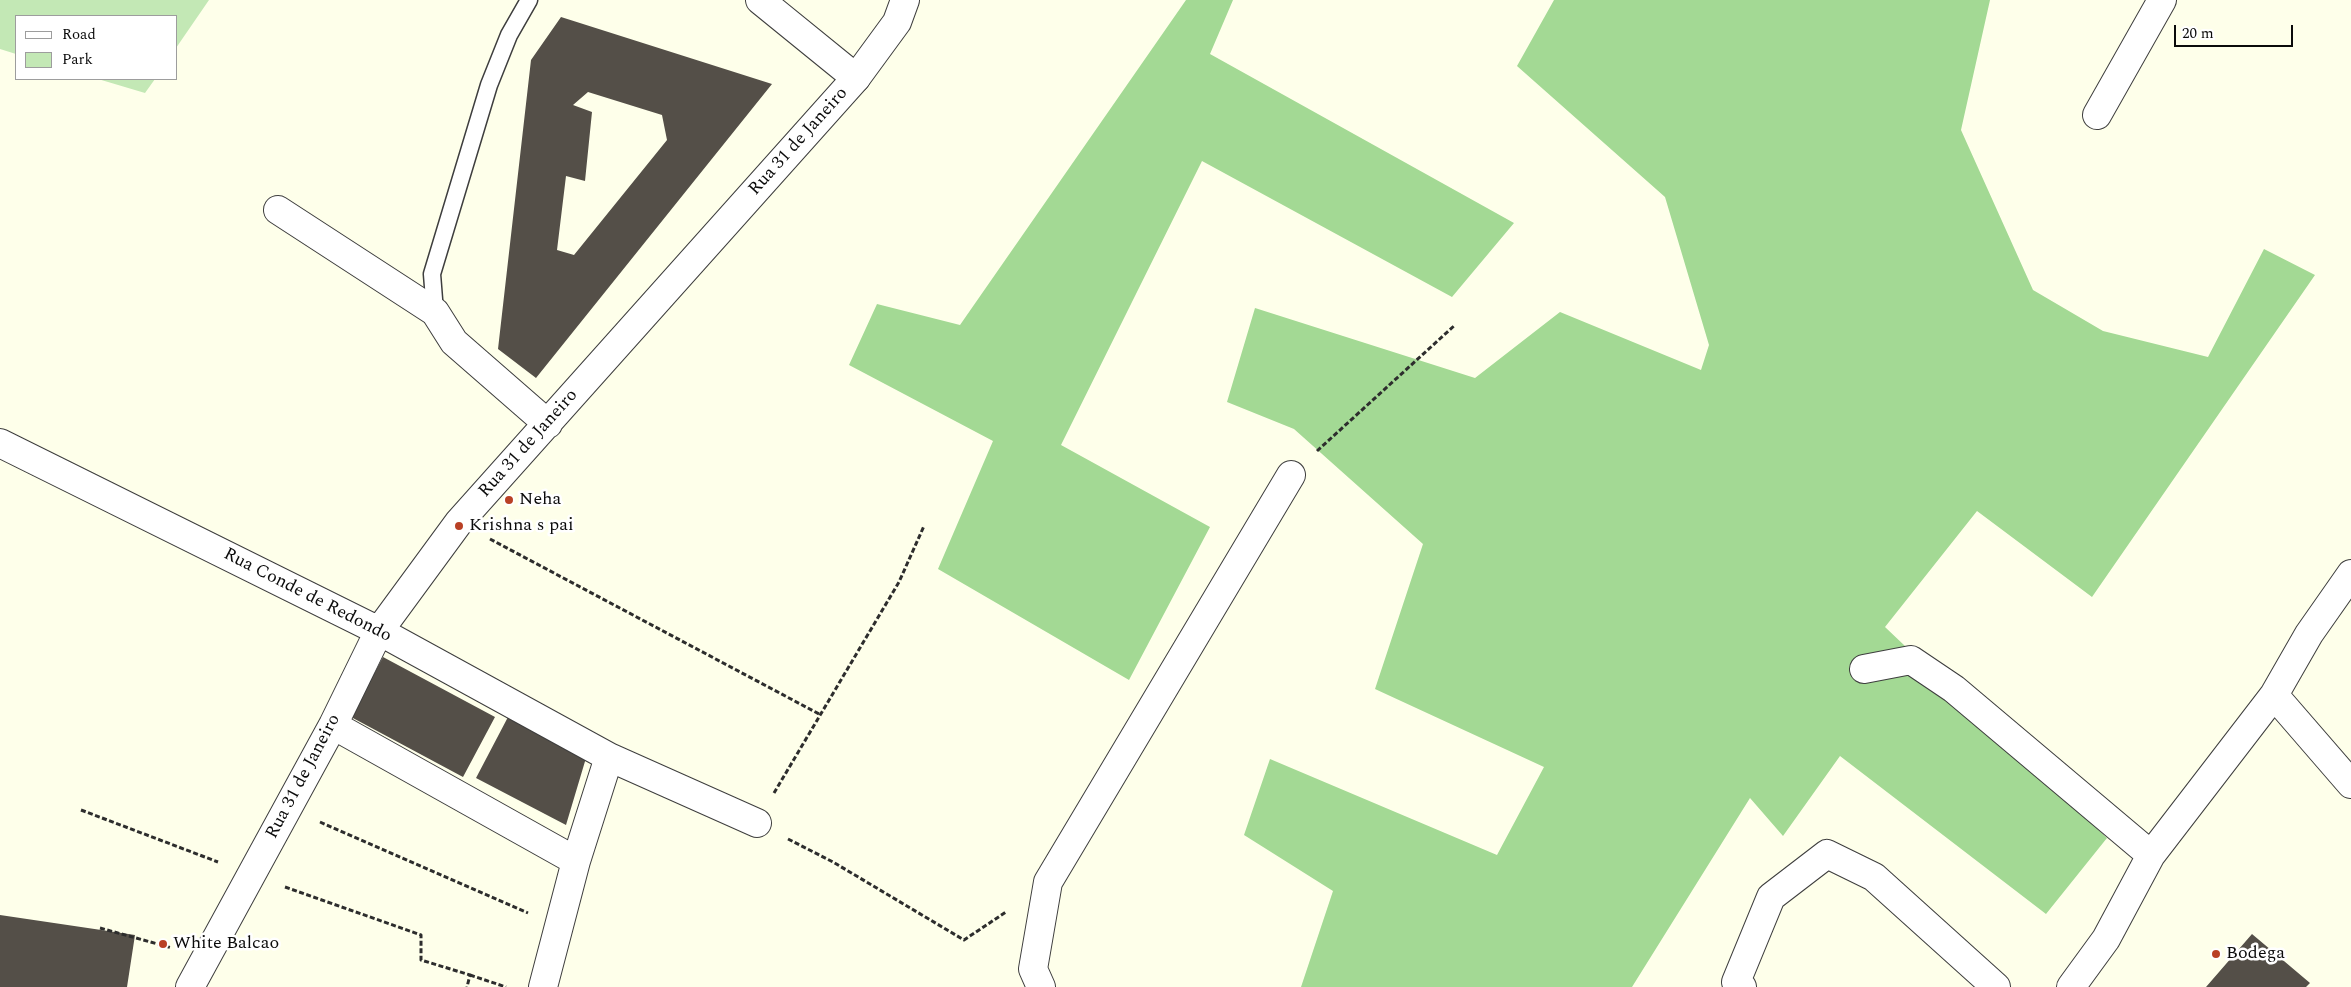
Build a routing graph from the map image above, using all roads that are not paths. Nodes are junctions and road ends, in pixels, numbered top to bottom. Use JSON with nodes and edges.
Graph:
{"nodes":[{"id":1,"x":529,"y":0,"type":"edge"},
{"id":2,"x":760,"y":0,"type":"edge"},
{"id":3,"x":905,"y":0,"type":"edge"},
{"id":4,"x":2162,"y":0,"type":"edge"},
{"id":5,"x":856,"y":78,"type":"junction"},
{"id":6,"x":2097,"y":115,"type":"dead end"},
{"id":7,"x":278,"y":210,"type":"dead end"},
{"id":8,"x":435,"y":312,"type":"junction"},
{"id":9,"x":548,"y":424,"type":"junction"},
{"id":10,"x":0,"y":443,"type":"edge"},
{"id":11,"x":1291,"y":475,"type":"road end"},
{"id":12,"x":2351,"y":574,"type":"edge"},
{"id":13,"x":379,"y":631,"type":"junction"},
{"id":14,"x":1864,"y":669,"type":"dead end"},
{"id":15,"x":2274,"y":695,"type":"junction"},
{"id":16,"x":333,"y":725,"type":"junction"},
{"id":17,"x":609,"y":757,"type":"junction"},
{"id":18,"x":2351,"y":784,"type":"edge"},
{"id":19,"x":757,"y":823,"type":"road end"},
{"id":20,"x":2151,"y":855,"type":"junction"},
{"id":21,"x":576,"y":861,"type":"junction"},
{"id":22,"x":190,"y":987,"type":"edge"},
{"id":23,"x":543,"y":987,"type":"edge"},
{"id":24,"x":1041,"y":987,"type":"edge"},
{"id":25,"x":1742,"y":987,"type":"edge"},
{"id":26,"x":1996,"y":987,"type":"edge"},
{"id":27,"x":2071,"y":987,"type":"edge"}],
"edges":[{"from":1,"to":8,"type":"lane"},
{"from":2,"to":5,"type":"street"},
{"from":3,"to":5,"type":"street","name":"Rua 31 de Janeiro"},
{"from":4,"to":6,"type":"street"},
{"from":5,"to":9,"type":"street","name":"Rua 31 de Janeiro"},
{"from":7,"to":8,"type":"street"},
{"from":8,"to":9,"type":"street"},
{"from":9,"to":13,"type":"street","name":"Rua 31 de Janeiro"},
{"from":10,"to":13,"type":"street","name":"Rua Conde de Redondo"},
{"from":11,"to":24,"type":"street"},
{"from":12,"to":15,"type":"street"},
{"from":13,"to":16,"type":"street","name":"Rua 31 de Janeiro"},
{"from":13,"to":17,"type":"street","name":"Rua Conde de Redondo"},
{"from":14,"to":20,"type":"street"},
{"from":15,"to":18,"type":"street"},
{"from":15,"to":20,"type":"street"},
{"from":16,"to":21,"type":"street"},
{"from":16,"to":22,"type":"street","name":"Rua 31 de Janeiro"},
{"from":17,"to":19,"type":"street","name":"Rua Conde de Redondo"},
{"from":17,"to":21,"type":"street"},
{"from":20,"to":27,"type":"street"},
{"from":21,"to":23,"type":"street"},
{"from":25,"to":26,"type":"street"}]}
